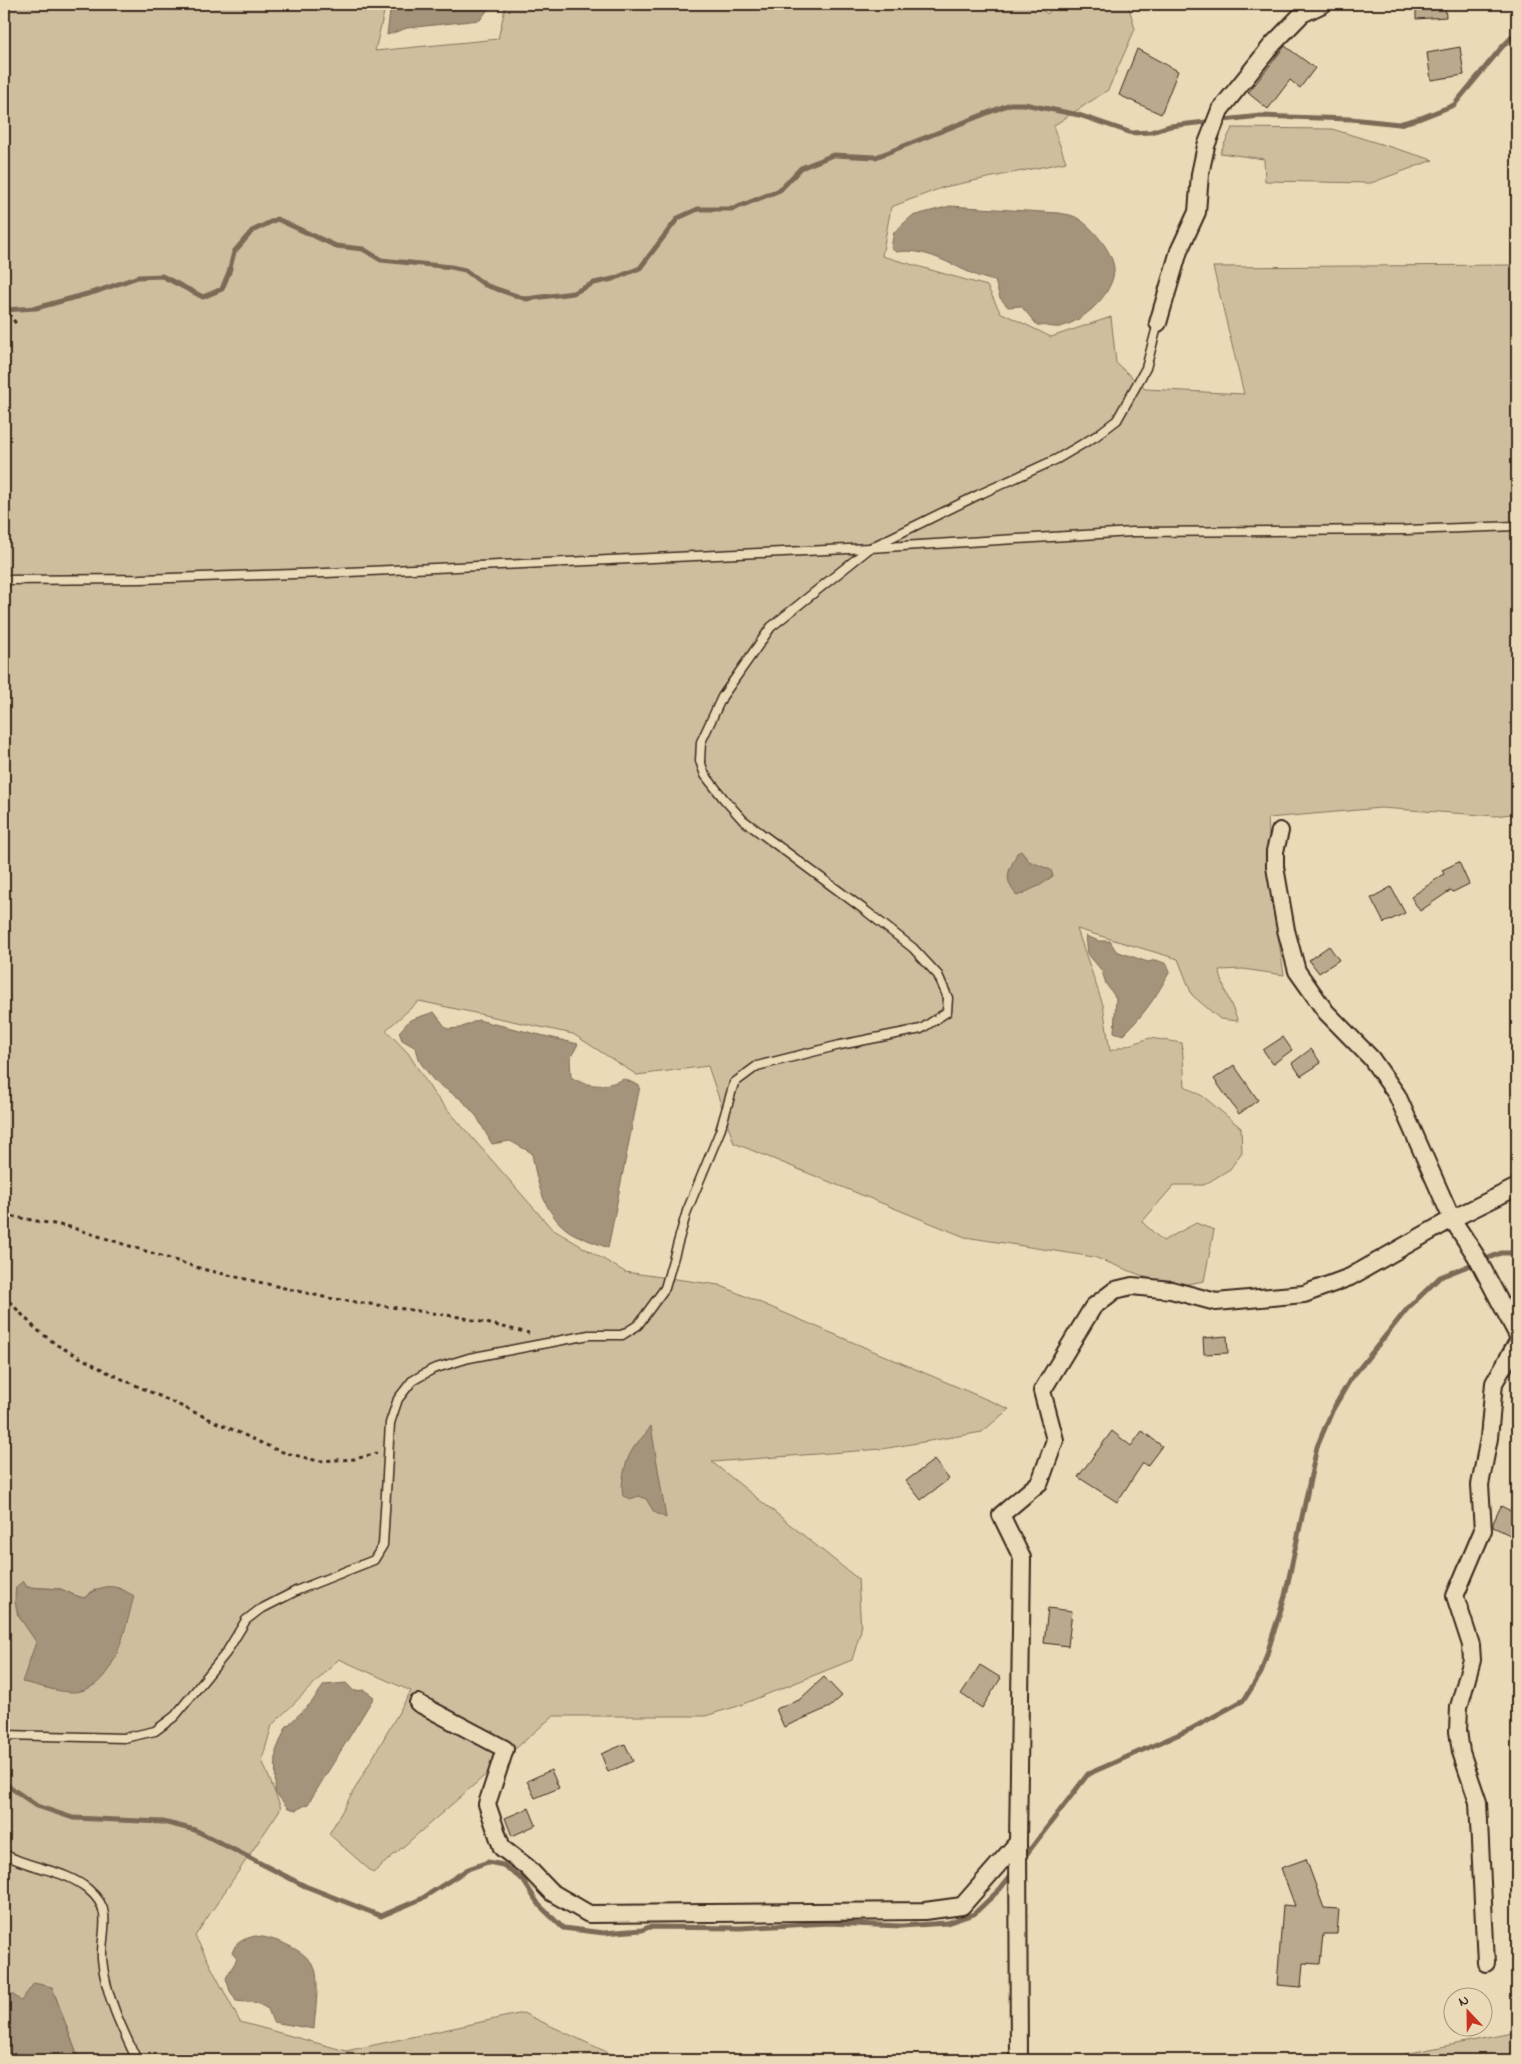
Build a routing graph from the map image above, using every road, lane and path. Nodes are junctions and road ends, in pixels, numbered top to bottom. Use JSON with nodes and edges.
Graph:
{"nodes":[{"id":1,"x":1323,"y":4,"type":"edge"},
{"id":2,"x":4,"y":307,"type":"edge"},
{"id":3,"x":1158,"y":323,"type":"joint"},
{"id":4,"x":17,"y":325,"type":"dead end"},
{"id":5,"x":1517,"y":526,"type":"edge"},
{"id":6,"x":870,"y":548,"type":"junction"},
{"id":7,"x":4,"y":580,"type":"edge"},
{"id":8,"x":1280,"y":831,"type":"dead end"},
{"id":9,"x":1517,"y":1187,"type":"edge"},
{"id":10,"x":4,"y":1215,"type":"edge"},
{"id":11,"x":1452,"y":1219,"type":"junction"},
{"id":12,"x":4,"y":1296,"type":"edge"},
{"id":13,"x":534,"y":1334,"type":"dead end"},
{"id":14,"x":1517,"y":1334,"type":"edge"},
{"id":15,"x":1517,"y":1343,"type":"edge"},
{"id":16,"x":389,"y":1450,"type":"junction"},
{"id":17,"x":418,"y":1703,"type":"dead end"},
{"id":18,"x":4,"y":1735,"type":"edge"},
{"id":19,"x":1018,"y":1842,"type":"junction"},
{"id":20,"x":4,"y":1854,"type":"edge"},
{"id":21,"x":1486,"y":1962,"type":"dead end"},
{"id":22,"x":137,"y":2060,"type":"edge"},
{"id":23,"x":1019,"y":2060,"type":"edge"}],
"edges":[{"from":1,"to":3,"type":"street"},
{"from":2,"to":4,"type":"path"},
{"from":3,"to":6,"type":"lane"},
{"from":5,"to":6,"type":"lane"},
{"from":6,"to":7,"type":"lane"},
{"from":6,"to":16,"type":"lane"},
{"from":8,"to":11,"type":"street"},
{"from":9,"to":11,"type":"street"},
{"from":10,"to":13,"type":"path"},
{"from":11,"to":14,"type":"street"},
{"from":11,"to":19,"type":"street"},
{"from":12,"to":16,"type":"path"},
{"from":15,"to":21,"type":"street"},
{"from":16,"to":18,"type":"lane"},
{"from":17,"to":19,"type":"street"},
{"from":19,"to":23,"type":"street"},
{"from":20,"to":22,"type":"lane"}]}
